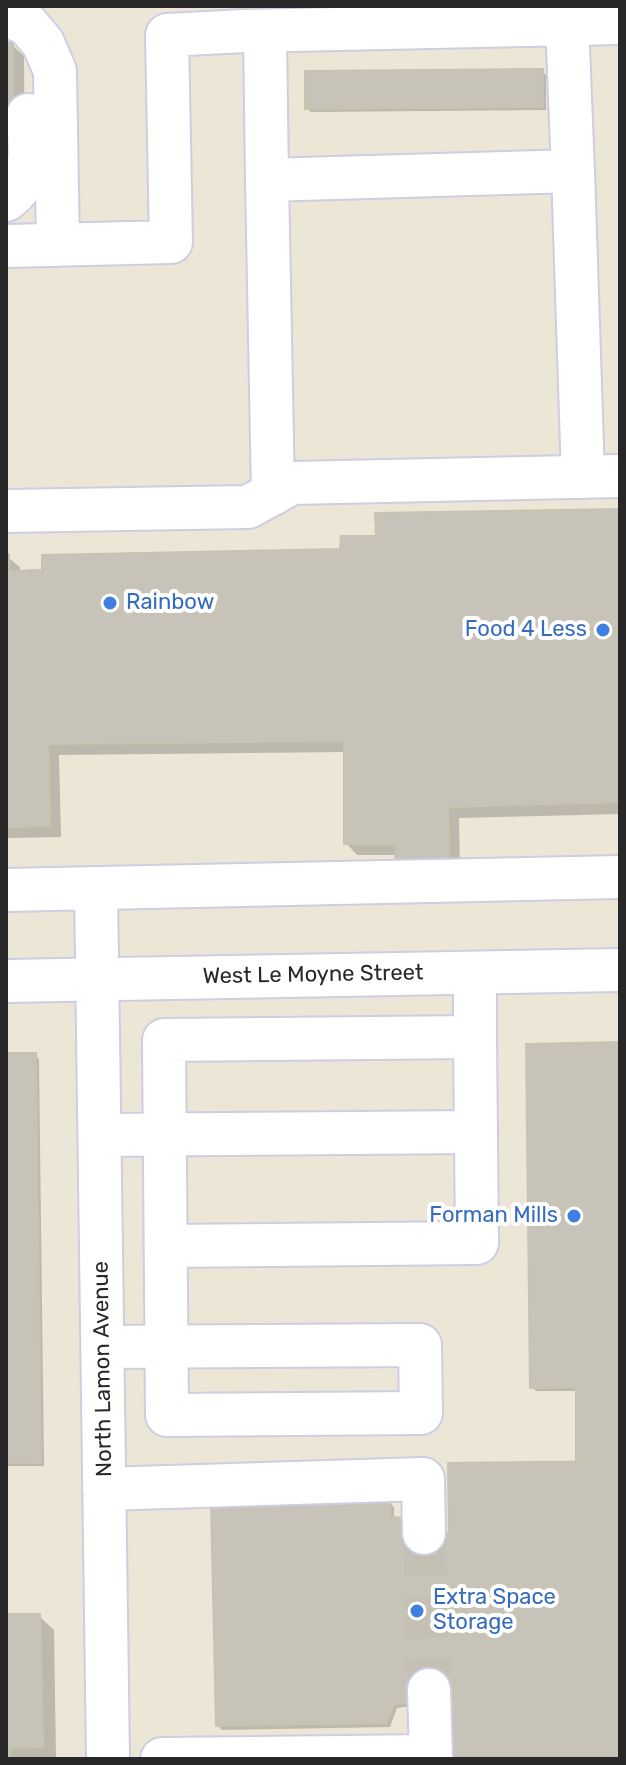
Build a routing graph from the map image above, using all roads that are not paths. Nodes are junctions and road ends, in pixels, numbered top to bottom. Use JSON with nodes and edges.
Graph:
{"nodes":[{"id":1,"x":6,"y":15,"type":"edge"},
{"id":2,"x":593,"y":19,"type":"edge"},
{"id":3,"x":246,"y":23,"type":"edge"},
{"id":4,"x":43,"y":43,"type":"junction"},
{"id":5,"x":573,"y":171,"type":"junction"},
{"id":6,"x":267,"y":180,"type":"junction"},
{"id":7,"x":6,"y":200,"type":"edge"},
{"id":8,"x":58,"y":245,"type":"junction"},
{"id":9,"x":6,"y":246,"type":"edge"},
{"id":10,"x":602,"y":477,"type":"edge"},
{"id":11,"x":273,"y":494,"type":"junction"},
{"id":12,"x":6,"y":511,"type":"edge"},
{"id":13,"x":620,"y":877,"type":"edge"},
{"id":14,"x":96,"y":888,"type":"junction"},
{"id":15,"x":6,"y":890,"type":"edge"},
{"id":16,"x":620,"y":970,"type":"edge"},
{"id":17,"x":475,"y":973,"type":"junction"},
{"id":18,"x":185,"y":977,"type":"junction"},
{"id":19,"x":98,"y":979,"type":"junction"},
{"id":20,"x":6,"y":981,"type":"edge"},
{"id":21,"x":475,"y":1037,"type":"junction"},
{"id":22,"x":185,"y":1040,"type":"junction"},
{"id":23,"x":476,"y":1132,"type":"junction"},
{"id":24,"x":165,"y":1134,"type":"junction"},
{"id":25,"x":100,"y":1135,"type":"junction"},
{"id":26,"x":166,"y":1246,"type":"junction"},
{"id":27,"x":102,"y":1347,"type":"junction"},
{"id":28,"x":167,"y":1347,"type":"junction"},
{"id":29,"x":104,"y":1489,"type":"junction"},
{"id":30,"x":424,"y":1533,"type":"tunnel mouth"},
{"id":31,"x":429,"y":1690,"type":"tunnel mouth"},
{"id":32,"x":118,"y":1756,"type":"edge"},
{"id":33,"x":162,"y":1759,"type":"edge"}],
"edges":[{"from":1,"to":4,"type":"street"},
{"from":2,"to":3,"type":"street"},
{"from":2,"to":5,"type":"street"},
{"from":3,"to":6,"type":"street"},
{"from":3,"to":8,"type":"street"},
{"from":4,"to":7,"type":"street"},
{"from":4,"to":8,"type":"street"},
{"from":5,"to":6,"type":"street"},
{"from":5,"to":10,"type":"street"},
{"from":6,"to":11,"type":"street"},
{"from":8,"to":9,"type":"street"},
{"from":10,"to":11,"type":"street"},
{"from":11,"to":12,"type":"street"},
{"from":13,"to":14,"type":"street"},
{"from":14,"to":15,"type":"street"},
{"from":14,"to":19,"type":"street","name":"North Lamon Avenue"},
{"from":16,"to":17,"type":"street","name":"West Le Moyne Street"},
{"from":17,"to":18,"type":"street","name":"West Le Moyne Street"},
{"from":17,"to":21,"type":"street"},
{"from":18,"to":19,"type":"street","name":"West Le Moyne Street"},
{"from":18,"to":22,"type":"street"},
{"from":19,"to":20,"type":"street","name":"West Le Moyne Street"},
{"from":19,"to":25,"type":"street","name":"North Lamon Avenue"},
{"from":21,"to":22,"type":"street"},
{"from":21,"to":23,"type":"street"},
{"from":22,"to":24,"type":"street"},
{"from":23,"to":24,"type":"street"},
{"from":23,"to":26,"type":"street"},
{"from":24,"to":25,"type":"street"},
{"from":24,"to":26,"type":"street"},
{"from":25,"to":27,"type":"street","name":"North Lamon Avenue"},
{"from":26,"to":28,"type":"street"},
{"from":27,"to":28,"type":"street"},
{"from":27,"to":29,"type":"street","name":"North Lamon Avenue"},
{"from":28,"to":28,"type":"street"},
{"from":29,"to":30,"type":"street"},
{"from":29,"to":32,"type":"street","name":"North Lamon Avenue"},
{"from":31,"to":33,"type":"street"}]}
